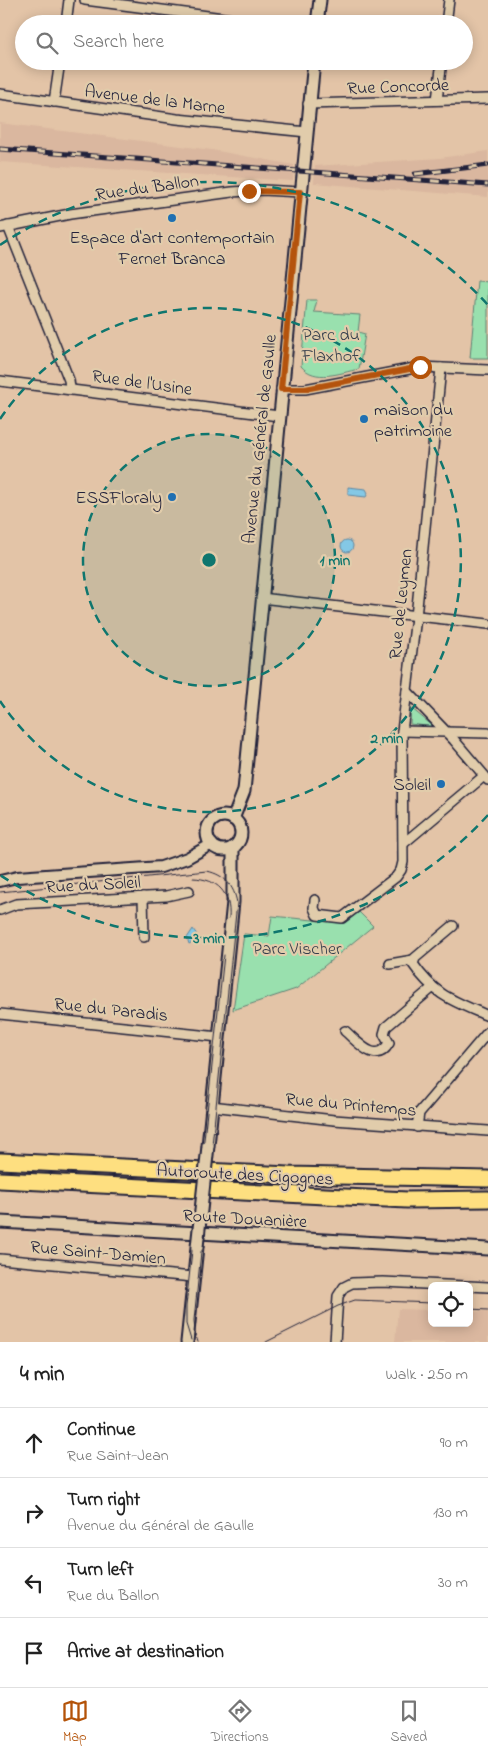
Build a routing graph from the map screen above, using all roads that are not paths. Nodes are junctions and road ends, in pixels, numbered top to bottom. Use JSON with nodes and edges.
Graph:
{"nodes":[{"id":1,"x":69,"y":0,"type":"edge"},
{"id":2,"x":85,"y":0,"type":"edge"},
{"id":3,"x":320,"y":0,"type":"edge"},
{"id":4,"x":449,"y":0,"type":"edge"},
{"id":5,"x":67,"y":15,"type":"edge"},
{"id":6,"x":200,"y":15,"type":"edge"},
{"id":7,"x":318,"y":15,"type":"edge"},
{"id":8,"x":447,"y":15,"type":"edge"},
{"id":9,"x":59,"y":70,"type":"edge"},
{"id":10,"x":313,"y":70,"type":"edge"},
{"id":11,"x":441,"y":70,"type":"edge"},
{"id":12,"x":0,"y":94,"type":"edge"},
{"id":13,"x":488,"y":99,"type":"edge"},
{"id":14,"x":437,"y":100,"type":"junction"},
{"id":15,"x":54,"y":102,"type":"junction"},
{"id":16,"x":308,"y":104,"type":"junction"},
{"id":17,"x":307,"y":132,"type":"junction"},
{"id":18,"x":300,"y":192,"type":"junction"},
{"id":19,"x":4,"y":227,"type":"edge"},
{"id":20,"x":441,"y":368,"type":"junction"},
{"id":21,"x":488,"y":370,"type":"edge"},
{"id":22,"x":0,"y":381,"type":"edge"},
{"id":23,"x":70,"y":388,"type":"junction"},
{"id":24,"x":281,"y":389,"type":"junction"},
{"id":25,"x":279,"y":416,"type":"junction"},
{"id":26,"x":261,"y":598,"type":"junction"},
{"id":27,"x":416,"y":617,"type":"junction"},
{"id":28,"x":488,"y":624,"type":"edge"},
{"id":29,"x":407,"y":691,"type":"junction"},
{"id":30,"x":402,"y":730,"type":"junction"},
{"id":31,"x":447,"y":733,"type":"junction"},
{"id":32,"x":488,"y":733,"type":"edge"},
{"id":33,"x":486,"y":778,"type":"edge"},
{"id":34,"x":233,"y":819,"type":"junction"},
{"id":35,"x":212,"y":844,"type":"junction"},
{"id":36,"x":404,"y":844,"type":"junction"},
{"id":37,"x":233,"y":847,"type":"junction"},
{"id":38,"x":0,"y":881,"type":"edge"},
{"id":39,"x":189,"y":891,"type":"dead end"},
{"id":40,"x":143,"y":897,"type":"junction"},
{"id":41,"x":315,"y":900,"type":"dead end"},
{"id":42,"x":0,"y":910,"type":"edge"},
{"id":43,"x":453,"y":926,"type":"dead end"},
{"id":44,"x":144,"y":936,"type":"dead end"},
{"id":45,"x":413,"y":960,"type":"junction"},
{"id":46,"x":390,"y":964,"type":"dead end"},
{"id":47,"x":432,"y":988,"type":"junction"},
{"id":48,"x":0,"y":1014,"type":"edge"},
{"id":49,"x":488,"y":1016,"type":"edge"},
{"id":50,"x":345,"y":1031,"type":"dead end"},
{"id":51,"x":488,"y":1032,"type":"edge"},
{"id":52,"x":219,"y":1036,"type":"junction"},
{"id":53,"x":211,"y":1106,"type":"junction"},
{"id":54,"x":417,"y":1127,"type":"junction"},
{"id":55,"x":488,"y":1132,"type":"edge"},
{"id":56,"x":0,"y":1161,"type":"edge"},
{"id":57,"x":488,"y":1179,"type":"edge"},
{"id":58,"x":0,"y":1180,"type":"edge"},
{"id":59,"x":488,"y":1199,"type":"edge"},
{"id":60,"x":0,"y":1222,"type":"edge"},
{"id":61,"x":488,"y":1249,"type":"edge"},
{"id":62,"x":0,"y":1259,"type":"edge"},
{"id":63,"x":193,"y":1277,"type":"junction"},
{"id":64,"x":428,"y":1284,"type":"edge"},
{"id":65,"x":473,"y":1286,"type":"edge"},
{"id":66,"x":488,"y":1287,"type":"edge"},
{"id":67,"x":187,"y":1342,"type":"edge"},
{"id":68,"x":335,"y":1342,"type":"edge"}],
"edges":[{"from":1,"to":5,"type":"street"},
{"from":2,"to":6,"type":"street"},
{"from":3,"to":7,"type":"main road"},
{"from":4,"to":8,"type":"street"},
{"from":9,"to":15,"type":"street"},
{"from":10,"to":16,"type":"main road","name":"Avenue du Général de Gaulle"},
{"from":11,"to":14,"type":"street"},
{"from":12,"to":15,"type":"street","name":"Avenue de la Marne"},
{"from":13,"to":14,"type":"street","name":"Rue Concorde"},
{"from":14,"to":16,"type":"street","name":"Rue Concorde"},
{"from":15,"to":17,"type":"street","name":"Avenue de la Marne"},
{"from":16,"to":17,"type":"main road","name":"Avenue du Général de Gaulle"},
{"from":17,"to":18,"type":"main road","name":"Avenue du Général de Gaulle"},
{"from":18,"to":19,"type":"street","name":"Rue du Ballon"},
{"from":18,"to":24,"type":"main road","name":"Avenue du Général de Gaulle"},
{"from":19,"to":23,"type":"street"},
{"from":20,"to":21,"type":"street"},
{"from":20,"to":24,"type":"street"},
{"from":20,"to":27,"type":"street","name":"Rue de Leymen"},
{"from":22,"to":23,"type":"street","name":"Rue de l'Usine"},
{"from":23,"to":25,"type":"street","name":"Rue de l'Usine"},
{"from":24,"to":25,"type":"main road","name":"Avenue du Général de Gaulle"},
{"from":25,"to":26,"type":"main road","name":"Avenue du Général de Gaulle"},
{"from":26,"to":27,"type":"street"},
{"from":26,"to":34,"type":"main road","name":"Avenue du Général de Gaulle"},
{"from":27,"to":28,"type":"street"},
{"from":27,"to":29,"type":"street","name":"Rue de Leymen"},
{"from":29,"to":30,"type":"street","name":"Rue de Leymen"},
{"from":29,"to":31,"type":"street"},
{"from":30,"to":31,"type":"street"},
{"from":30,"to":36,"type":"street","name":"Rue de Leymen"},
{"from":31,"to":32,"type":"street"},
{"from":31,"to":33,"type":"street"},
{"from":33,"to":36,"type":"street"},
{"from":34,"to":35,"type":"main road"},
{"from":34,"to":37,"type":"main road"},
{"from":35,"to":37,"type":"main road"},
{"from":35,"to":38,"type":"street"},
{"from":36,"to":41,"type":"street","name":"Rue de Leymen"},
{"from":37,"to":52,"type":"main road"},
{"from":39,"to":40,"type":"street","name":"Rue du Soleil"},
{"from":40,"to":42,"type":"street","name":"Rue du Soleil"},
{"from":40,"to":44,"type":"street"},
{"from":43,"to":45,"type":"street"},
{"from":45,"to":46,"type":"street"},
{"from":45,"to":47,"type":"street"},
{"from":47,"to":49,"type":"street"},
{"from":47,"to":50,"type":"street"},
{"from":48,"to":52,"type":"street","name":"Rue du Paradis"},
{"from":51,"to":54,"type":"street"},
{"from":52,"to":53,"type":"main road"},
{"from":53,"to":54,"type":"street","name":"Rue du Printemps"},
{"from":53,"to":63,"type":"main road","bridge":true},
{"from":54,"to":55,"type":"street","name":"Rue du Printemps"},
{"from":56,"to":57,"type":"highway","name":"Autoroute des Cigognes"},
{"from":58,"to":59,"type":"highway","name":"Autoroute des Cigognes"},
{"from":60,"to":61,"type":"main road","name":"Route Douanière"},
{"from":62,"to":63,"type":"street","name":"Rue Saint-Damien"},
{"from":63,"to":67,"type":"main road"},
{"from":64,"to":68,"type":"street"},
{"from":65,"to":66,"type":"street"}]}
